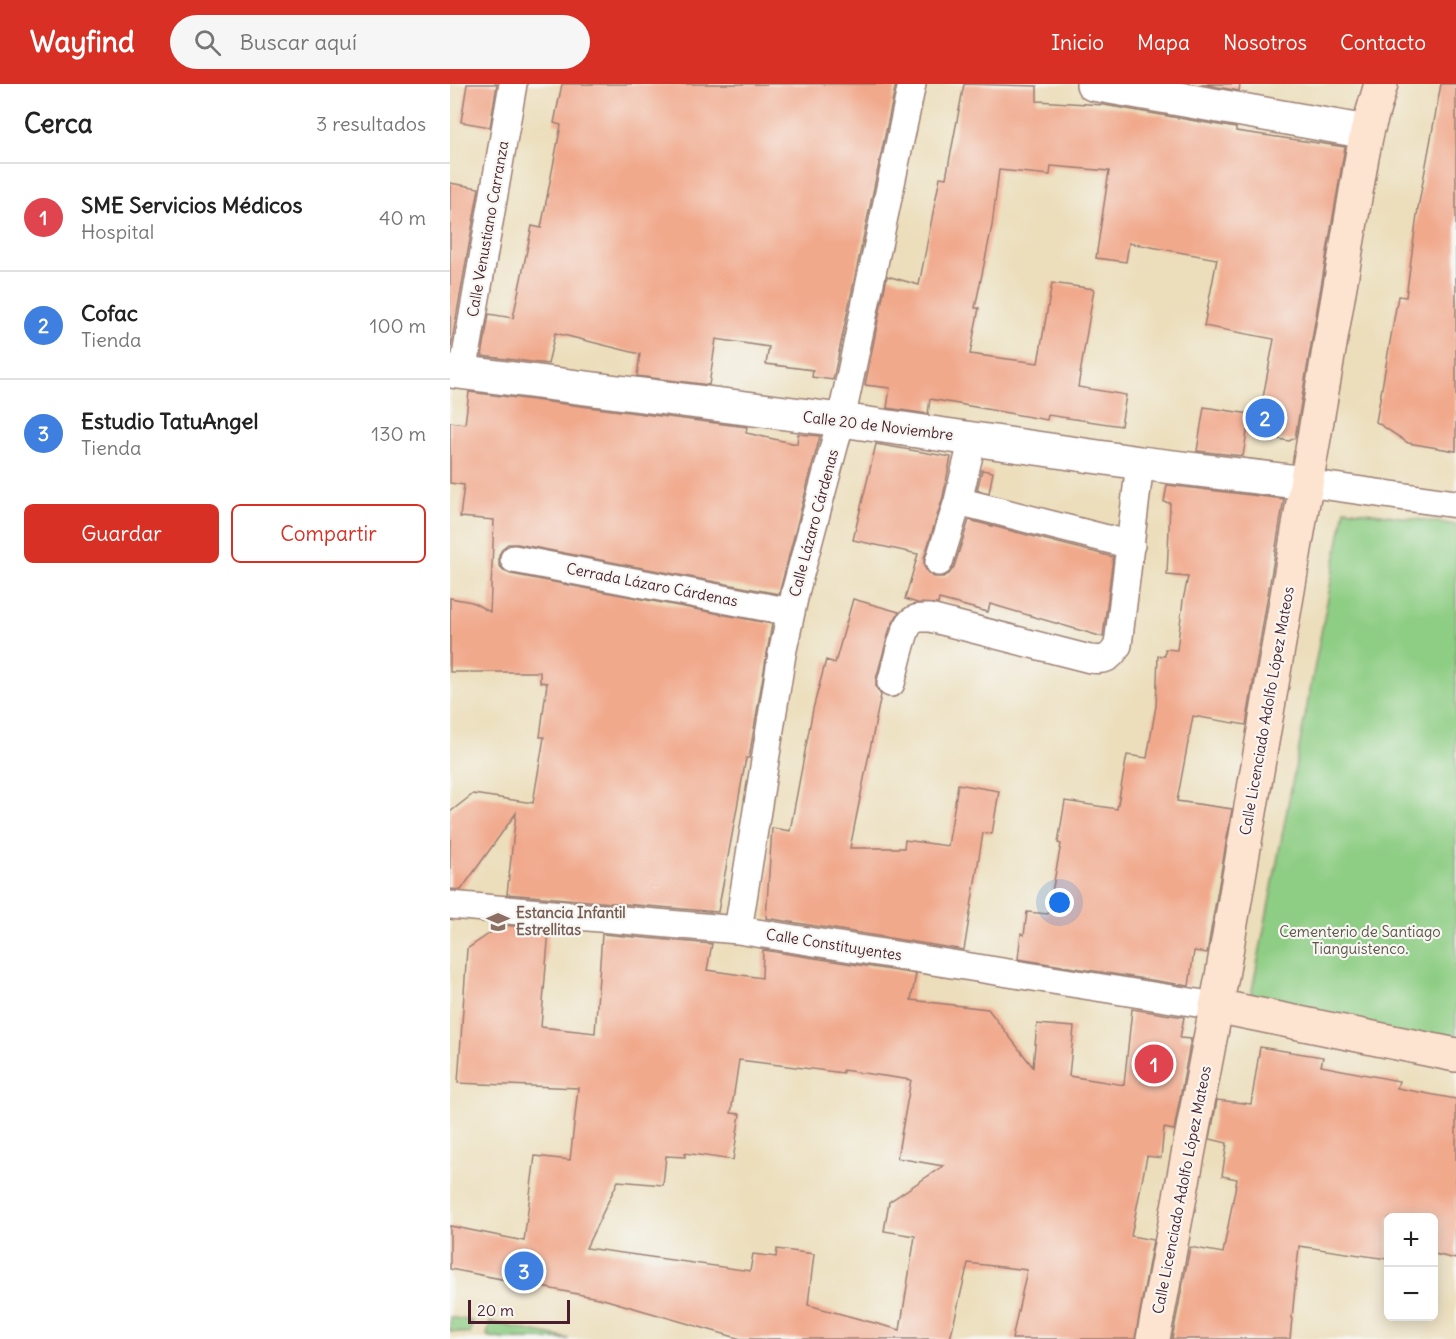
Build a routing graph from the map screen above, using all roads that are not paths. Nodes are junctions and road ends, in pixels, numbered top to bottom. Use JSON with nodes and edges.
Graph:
{"nodes":[{"id":1,"x":513,"y":84,"type":"edge"},
{"id":2,"x":912,"y":84,"type":"edge"},
{"id":3,"x":1093,"y":84,"type":"edge"},
{"id":4,"x":1381,"y":84,"type":"edge"},
{"id":5,"x":1367,"y":132,"type":"junction"},
{"id":6,"x":457,"y":372,"type":"edge"},
{"id":7,"x":841,"y":420,"type":"junction"},
{"id":8,"x":973,"y":438,"type":"junction"},
{"id":9,"x":1140,"y":463,"type":"junction"},
{"id":10,"x":1306,"y":483,"type":"junction"},
{"id":11,"x":958,"y":501,"type":"junction"},
{"id":12,"x":1456,"y":504,"type":"edge"},
{"id":13,"x":1131,"y":545,"type":"junction"},
{"id":14,"x":514,"y":559,"type":"dead end"},
{"id":15,"x":939,"y":562,"type":"dead end"},
{"id":16,"x":791,"y":612,"type":"junction"},
{"id":17,"x":891,"y":683,"type":"dead end"},
{"id":18,"x":450,"y":905,"type":"edge"},
{"id":19,"x":738,"y":930,"type":"junction"},
{"id":20,"x":1216,"y":1006,"type":"junction"},
{"id":21,"x":1456,"y":1054,"type":"edge"},
{"id":22,"x":1153,"y":1339,"type":"edge"}],
"edges":[{"from":1,"to":6,"type":"street","name":"Calle Venustiano Carranza"},
{"from":2,"to":7,"type":"street","name":"Calle Lázaro Cárdenas"},
{"from":3,"to":5,"type":"street"},
{"from":4,"to":5,"type":"main road","name":"Calle Licenciado Adolfo López Mateos"},
{"from":5,"to":10,"type":"main road","name":"Calle Licenciado Adolfo López Mateos"},
{"from":6,"to":7,"type":"street","name":"Calle 20 de Noviembre"},
{"from":7,"to":8,"type":"street","name":"Calle 20 de Noviembre"},
{"from":7,"to":16,"type":"street","name":"Calle Lázaro Cárdenas"},
{"from":8,"to":9,"type":"street","name":"Calle 20 de Noviembre"},
{"from":8,"to":11,"type":"street"},
{"from":9,"to":10,"type":"street","name":"Calle 20 de Noviembre"},
{"from":9,"to":13,"type":"street"},
{"from":10,"to":12,"type":"street"},
{"from":10,"to":20,"type":"main road","name":"Calle Licenciado Adolfo López Mateos"},
{"from":11,"to":13,"type":"street"},
{"from":11,"to":15,"type":"street"},
{"from":13,"to":17,"type":"street"},
{"from":14,"to":16,"type":"street","name":"Cerrada Lázaro Cárdenas"},
{"from":16,"to":19,"type":"street","name":"Calle Lázaro Cárdenas"},
{"from":18,"to":19,"type":"street","name":"Calle Constituyentes"},
{"from":19,"to":20,"type":"street","name":"Calle Constituyentes"},
{"from":20,"to":21,"type":"main road"},
{"from":20,"to":22,"type":"main road","name":"Calle Licenciado Adolfo López Mateos"}]}
